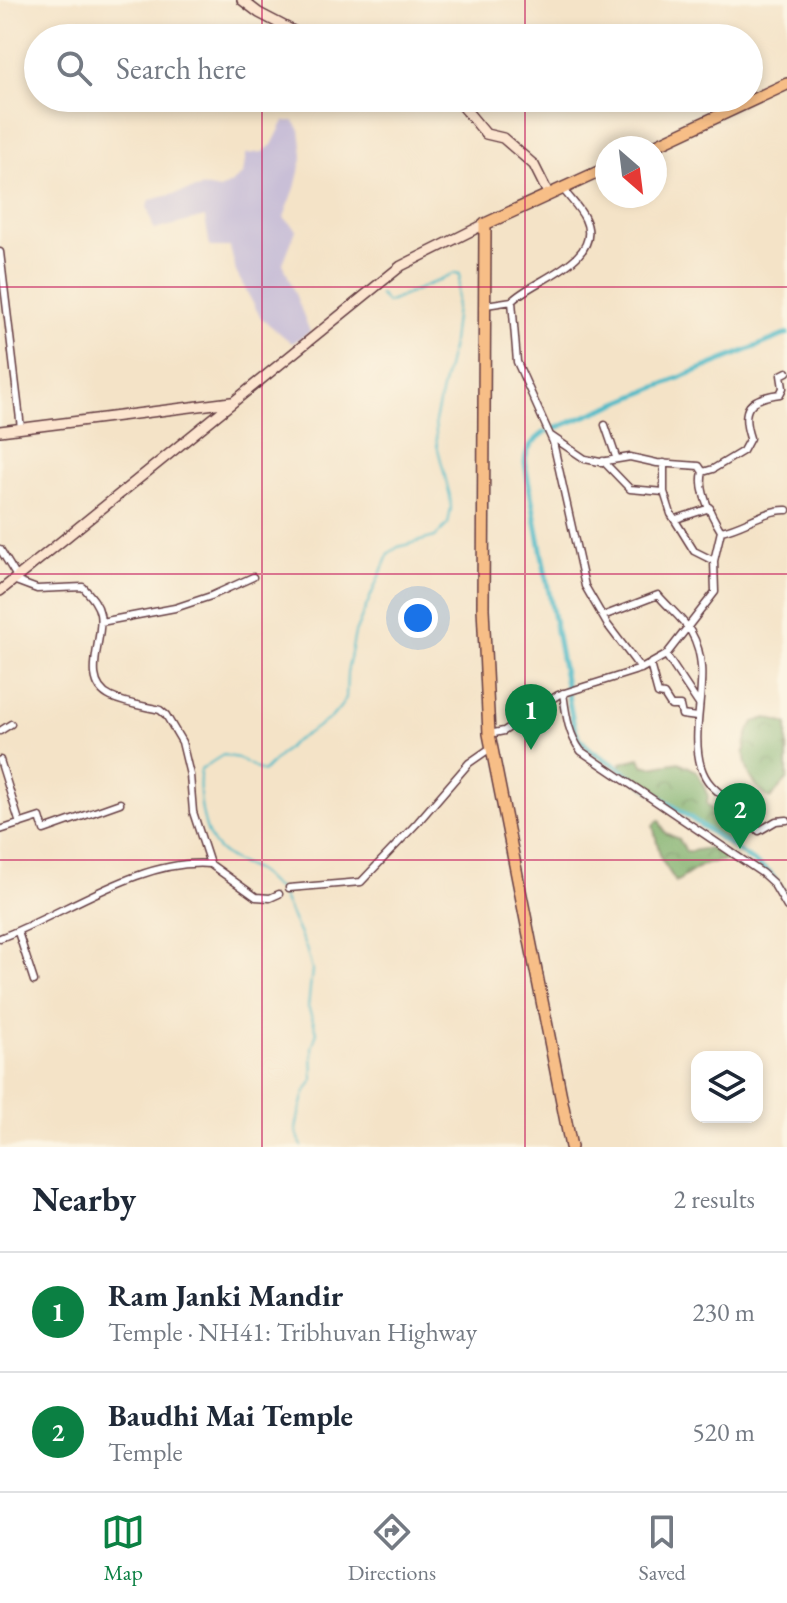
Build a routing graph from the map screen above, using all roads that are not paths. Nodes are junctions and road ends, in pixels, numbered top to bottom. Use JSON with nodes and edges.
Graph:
{"nodes":[{"id":1,"x":242,"y":0,"type":"edge"},
{"id":2,"x":280,"y":24,"type":"edge"},
{"id":3,"x":787,"y":84,"type":"edge"},
{"id":4,"x":763,"y":95,"type":"edge"},
{"id":5,"x":468,"y":112,"type":"edge"},
{"id":6,"x":727,"y":112,"type":"edge"},
{"id":7,"x":667,"y":140,"type":"edge"},
{"id":8,"x":595,"y":174,"type":"edge"},
{"id":9,"x":563,"y":189,"type":"junction"},
{"id":10,"x":549,"y":195,"type":"junction"},
{"id":11,"x":485,"y":224,"type":"junction"},
{"id":12,"x":0,"y":252,"type":"edge"},
{"id":13,"x":512,"y":301,"type":"junction"},
{"id":14,"x":486,"y":305,"type":"junction"},
{"id":15,"x":787,"y":372,"type":"edge"},
{"id":16,"x":233,"y":402,"type":"junction"},
{"id":17,"x":605,"y":425,"type":"dead end"},
{"id":18,"x":21,"y":428,"type":"junction"},
{"id":19,"x":0,"y":431,"type":"edge"},
{"id":20,"x":551,"y":436,"type":"junction"},
{"id":21,"x":616,"y":457,"type":"junction"},
{"id":22,"x":603,"y":461,"type":"junction"},
{"id":23,"x":664,"y":463,"type":"junction"},
{"id":24,"x":703,"y":472,"type":"junction"},
{"id":25,"x":664,"y":492,"type":"junction"},
{"id":26,"x":710,"y":508,"type":"junction"},
{"id":27,"x":787,"y":510,"type":"edge"},
{"id":28,"x":676,"y":519,"type":"junction"},
{"id":29,"x":721,"y":531,"type":"junction"},
{"id":30,"x":0,"y":549,"type":"edge"},
{"id":31,"x":714,"y":561,"type":"junction"},
{"id":32,"x":253,"y":577,"type":"dead end"},
{"id":33,"x":15,"y":578,"type":"junction"},
{"id":34,"x":0,"y":591,"type":"edge"},
{"id":35,"x":603,"y":616,"type":"junction"},
{"id":36,"x":101,"y":622,"type":"junction"},
{"id":37,"x":689,"y":629,"type":"junction"},
{"id":38,"x":666,"y":655,"type":"junction"},
{"id":39,"x":650,"y":664,"type":"junction"},
{"id":40,"x":641,"y":669,"type":"junction"},
{"id":41,"x":563,"y":693,"type":"junction"},
{"id":42,"x":698,"y":703,"type":"junction"},
{"id":43,"x":697,"y":717,"type":"junction"},
{"id":44,"x":11,"y":724,"type":"dead end"},
{"id":45,"x":0,"y":731,"type":"edge"},
{"id":46,"x":490,"y":740,"type":"junction"},
{"id":47,"x":0,"y":760,"type":"edge"},
{"id":48,"x":120,"y":803,"type":"dead end"},
{"id":49,"x":787,"y":820,"type":"edge"},
{"id":50,"x":20,"y":824,"type":"junction"},
{"id":51,"x":0,"y":830,"type":"edge"},
{"id":52,"x":210,"y":864,"type":"junction"},
{"id":53,"x":289,"y":888,"type":"dead end"},
{"id":54,"x":279,"y":894,"type":"dead end"},
{"id":55,"x":787,"y":907,"type":"edge"},
{"id":56,"x":18,"y":932,"type":"junction"},
{"id":57,"x":0,"y":938,"type":"edge"},
{"id":58,"x":34,"y":981,"type":"dead end"},
{"id":59,"x":571,"y":1147,"type":"edge"}],
"edges":[{"from":1,"to":2,"type":"main road"},
{"from":3,"to":4,"type":"highway"},
{"from":5,"to":10,"type":"main road"},
{"from":6,"to":7,"type":"highway"},
{"from":8,"to":9,"type":"highway"},
{"from":9,"to":10,"type":"highway"},
{"from":9,"to":13,"type":"street"},
{"from":10,"to":11,"type":"highway"},
{"from":11,"to":14,"type":"highway"},
{"from":11,"to":16,"type":"main road"},
{"from":12,"to":18,"type":"street"},
{"from":13,"to":14,"type":"street"},
{"from":13,"to":20,"type":"street"},
{"from":14,"to":46,"type":"highway"},
{"from":15,"to":24,"type":"street"},
{"from":16,"to":18,"type":"main road"},
{"from":16,"to":33,"type":"main road"},
{"from":17,"to":21,"type":"street"},
{"from":18,"to":19,"type":"main road"},
{"from":20,"to":22,"type":"street"},
{"from":20,"to":35,"type":"street"},
{"from":21,"to":22,"type":"street"},
{"from":21,"to":23,"type":"street"},
{"from":22,"to":25,"type":"street"},
{"from":23,"to":24,"type":"street"},
{"from":23,"to":25,"type":"street"},
{"from":24,"to":26,"type":"street"},
{"from":25,"to":28,"type":"street"},
{"from":26,"to":28,"type":"street"},
{"from":26,"to":29,"type":"street"},
{"from":27,"to":29,"type":"street"},
{"from":28,"to":31,"type":"street"},
{"from":29,"to":31,"type":"street"},
{"from":30,"to":33,"type":"street"},
{"from":31,"to":37,"type":"street"},
{"from":32,"to":36,"type":"street"},
{"from":33,"to":34,"type":"main road"},
{"from":33,"to":36,"type":"street"},
{"from":35,"to":37,"type":"street"},
{"from":35,"to":40,"type":"street"},
{"from":36,"to":52,"type":"street"},
{"from":37,"to":38,"type":"street"},
{"from":37,"to":42,"type":"street"},
{"from":38,"to":39,"type":"street"},
{"from":38,"to":42,"type":"street"},
{"from":39,"to":40,"type":"street"},
{"from":39,"to":43,"type":"street"},
{"from":40,"to":41,"type":"street"},
{"from":41,"to":46,"type":"street"},
{"from":41,"to":55,"type":"street"},
{"from":42,"to":43,"type":"street"},
{"from":43,"to":49,"type":"street"},
{"from":44,"to":45,"type":"street"},
{"from":46,"to":53,"type":"street"},
{"from":46,"to":59,"type":"highway"},
{"from":47,"to":50,"type":"street"},
{"from":48,"to":50,"type":"street"},
{"from":50,"to":51,"type":"street"},
{"from":52,"to":54,"type":"street"},
{"from":52,"to":56,"type":"street"},
{"from":56,"to":57,"type":"street"},
{"from":56,"to":58,"type":"street"}]}
